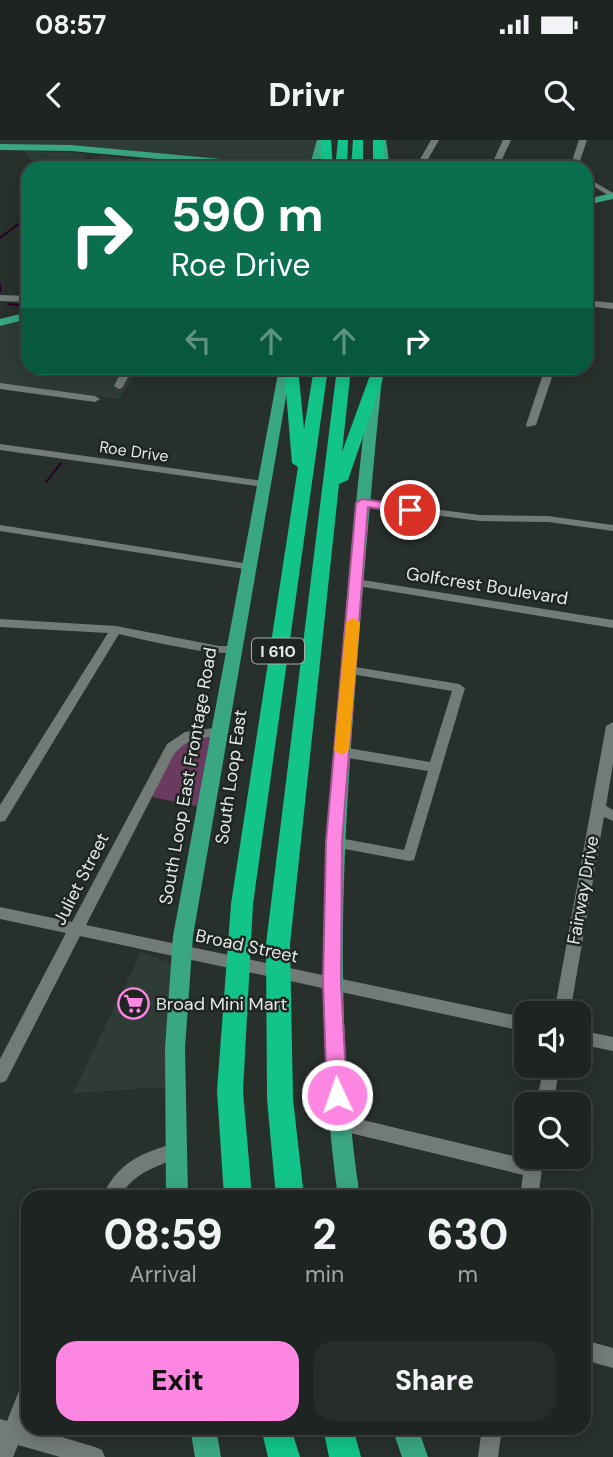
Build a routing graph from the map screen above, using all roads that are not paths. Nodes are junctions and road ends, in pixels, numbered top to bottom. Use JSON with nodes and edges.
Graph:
{"nodes":[{"id":1,"x":324,"y":140,"type":"edge"},
{"id":2,"x":343,"y":140,"type":"edge"},
{"id":3,"x":358,"y":140,"type":"edge"},
{"id":4,"x":435,"y":140,"type":"edge"},
{"id":5,"x":508,"y":140,"type":"edge"},
{"id":6,"x":583,"y":140,"type":"edge"},
{"id":7,"x":380,"y":142,"type":"edge"},
{"id":8,"x":0,"y":149,"type":"edge"},
{"id":9,"x":95,"y":152,"type":"junction"},
{"id":10,"x":183,"y":161,"type":"edge"},
{"id":11,"x":203,"y":161,"type":"edge"},
{"id":12,"x":315,"y":161,"type":"edge"},
{"id":13,"x":327,"y":161,"type":"edge"},
{"id":14,"x":342,"y":161,"type":"edge"},
{"id":15,"x":358,"y":161,"type":"edge"},
{"id":16,"x":379,"y":161,"type":"edge"},
{"id":17,"x":384,"y":161,"type":"edge"},
{"id":18,"x":423,"y":161,"type":"edge"},
{"id":19,"x":498,"y":161,"type":"edge"},
{"id":20,"x":576,"y":161,"type":"edge"},
{"id":21,"x":593,"y":183,"type":"edge"},
{"id":22,"x":613,"y":196,"type":"edge"},
{"id":23,"x":593,"y":200,"type":"edge"},
{"id":24,"x":0,"y":298,"type":"edge"},
{"id":25,"x":21,"y":299,"type":"edge"},
{"id":26,"x":593,"y":304,"type":"edge"},
{"id":27,"x":613,"y":306,"type":"edge"},
{"id":28,"x":21,"y":317,"type":"edge"},
{"id":29,"x":0,"y":323,"type":"edge"},
{"id":30,"x":124,"y":375,"type":"edge"},
{"id":31,"x":287,"y":375,"type":"edge"},
{"id":32,"x":289,"y":375,"type":"edge"},
{"id":33,"x":320,"y":375,"type":"edge"},
{"id":34,"x":343,"y":375,"type":"edge"},
{"id":35,"x":376,"y":375,"type":"edge"},
{"id":36,"x":377,"y":375,"type":"edge"},
{"id":37,"x":548,"y":375,"type":"edge"},
{"id":38,"x":0,"y":386,"type":"edge"},
{"id":39,"x":119,"y":386,"type":"dead end"},
{"id":40,"x":95,"y":399,"type":"dead end"},
{"id":41,"x":531,"y":425,"type":"dead end"},
{"id":42,"x":0,"y":447,"type":"edge"},
{"id":43,"x":264,"y":484,"type":"junction"},
{"id":44,"x":303,"y":484,"type":"junction"},
{"id":45,"x":362,"y":503,"type":"junction"},
{"id":46,"x":329,"y":512,"type":"junction"},
{"id":47,"x":0,"y":528,"type":"edge"},
{"id":48,"x":613,"y":528,"type":"edge"},
{"id":49,"x":250,"y":567,"type":"junction"},
{"id":50,"x":356,"y":583,"type":"junction"},
{"id":51,"x":613,"y":624,"type":"edge"},
{"id":52,"x":1,"y":625,"type":"edge"},
{"id":53,"x":116,"y":630,"type":"junction"},
{"id":54,"x":236,"y":650,"type":"junction"},
{"id":55,"x":349,"y":670,"type":"junction"},
{"id":56,"x":613,"y":726,"type":"edge"},
{"id":57,"x":221,"y":731,"type":"junction"},
{"id":58,"x":342,"y":751,"type":"junction"},
{"id":59,"x":435,"y":767,"type":"junction"},
{"id":60,"x":598,"y":808,"type":"junction"},
{"id":61,"x":613,"y":816,"type":"edge"},
{"id":62,"x":0,"y":817,"type":"edge"},
{"id":63,"x":334,"y":842,"type":"junction"},
{"id":64,"x":0,"y":914,"type":"edge"},
{"id":65,"x":75,"y":930,"type":"junction"},
{"id":66,"x":181,"y":951,"type":"junction"},
{"id":67,"x":332,"y":983,"type":"junction"},
{"id":68,"x":564,"y":1001,"type":"edge"},
{"id":69,"x":514,"y":1022,"type":"edge"},
{"id":70,"x":591,"y":1039,"type":"edge"},
{"id":71,"x":613,"y":1044,"type":"edge"},
{"id":72,"x":0,"y":1076,"type":"edge"},
{"id":73,"x":338,"y":1122,"type":"junction"},
{"id":74,"x":176,"y":1151,"type":"junction"},
{"id":75,"x":514,"y":1159,"type":"edge"},
{"id":76,"x":533,"y":1169,"type":"edge"},
{"id":77,"x":116,"y":1190,"type":"edge"},
{"id":78,"x":177,"y":1190,"type":"edge"},
{"id":79,"x":237,"y":1190,"type":"edge"},
{"id":80,"x":289,"y":1190,"type":"edge"},
{"id":81,"x":348,"y":1190,"type":"edge"},
{"id":82,"x":530,"y":1190,"type":"edge"},
{"id":83,"x":591,"y":1352,"type":"edge"},
{"id":84,"x":613,"y":1358,"type":"edge"},
{"id":85,"x":21,"y":1405,"type":"edge"},
{"id":86,"x":7,"y":1430,"type":"edge"},
{"id":87,"x":23,"y":1435,"type":"edge"},
{"id":88,"x":204,"y":1435,"type":"edge"},
{"id":89,"x":278,"y":1435,"type":"edge"},
{"id":90,"x":340,"y":1435,"type":"edge"},
{"id":91,"x":407,"y":1435,"type":"edge"},
{"id":92,"x":491,"y":1435,"type":"edge"},
{"id":93,"x":3,"y":1457,"type":"edge"},
{"id":94,"x":95,"y":1457,"type":"edge"},
{"id":95,"x":208,"y":1457,"type":"edge"},
{"id":96,"x":284,"y":1457,"type":"edge"},
{"id":97,"x":345,"y":1457,"type":"edge"},
{"id":98,"x":415,"y":1457,"type":"edge"},
{"id":99,"x":488,"y":1457,"type":"edge"}],
"edges":[{"from":1,"to":12,"type":"highway"},
{"from":1,"to":13,"type":"highway"},
{"from":2,"to":14,"type":"highway"},
{"from":3,"to":15,"type":"highway"},
{"from":4,"to":18,"type":"street"},
{"from":5,"to":19,"type":"street"},
{"from":6,"to":20,"type":"street"},
{"from":7,"to":16,"type":"highway"},
{"from":7,"to":17,"type":"main road"},
{"from":8,"to":9,"type":"main road"},
{"from":9,"to":10,"type":"main road"},
{"from":9,"to":11,"type":"main road"},
{"from":21,"to":22,"type":"street"},
{"from":22,"to":23,"type":"main road"},
{"from":24,"to":25,"type":"street"},
{"from":26,"to":27,"type":"street"},
{"from":28,"to":29,"type":"main road"},
{"from":30,"to":39,"type":"street"},
{"from":31,"to":43,"type":"main road","name":"South Loop East Frontage Road"},
{"from":32,"to":44,"type":"highway"},
{"from":33,"to":44,"type":"highway","name":"South Loop East","number":"I 610"},
{"from":34,"to":46,"type":"highway","number":"I 610"},
{"from":35,"to":46,"type":"highway"},
{"from":36,"to":45,"type":"main road"},
{"from":37,"to":41,"type":"street"},
{"from":38,"to":40,"type":"street"},
{"from":42,"to":43,"type":"street","name":"Roe Drive"},
{"from":43,"to":49,"type":"main road","name":"South Loop East Frontage Road"},
{"from":44,"to":79,"type":"highway","name":"South Loop East","number":"I 610"},
{"from":45,"to":48,"type":"street"},
{"from":45,"to":50,"type":"main road"},
{"from":46,"to":80,"type":"highway","number":"I 610"},
{"from":47,"to":49,"type":"street"},
{"from":49,"to":54,"type":"main road","name":"South Loop East Frontage Road"},
{"from":50,"to":51,"type":"street","name":"Golfcrest Boulevard"},
{"from":50,"to":55,"type":"main road"},
{"from":52,"to":53,"type":"street"},
{"from":53,"to":54,"type":"street"},
{"from":53,"to":62,"type":"street"},
{"from":54,"to":57,"type":"main road","name":"South Loop East Frontage Road"},
{"from":55,"to":58,"type":"main road"},
{"from":55,"to":59,"type":"street"},
{"from":56,"to":60,"type":"street","name":"Fairway Drive"},
{"from":57,"to":65,"type":"street","name":"Juliet Street"},
{"from":57,"to":66,"type":"main road","name":"South Loop East Frontage Road"},
{"from":58,"to":59,"type":"street"},
{"from":58,"to":63,"type":"main road"},
{"from":59,"to":63,"type":"street"},
{"from":60,"to":61,"type":"street"},
{"from":60,"to":68,"type":"street","name":"Fairway Drive"},
{"from":63,"to":67,"type":"main road"},
{"from":64,"to":65,"type":"street","name":"Broad Street"},
{"from":65,"to":66,"type":"street","name":"Broad Street"},
{"from":65,"to":72,"type":"street","name":"Juliet Street"},
{"from":66,"to":67,"type":"street","name":"Broad Street"},
{"from":66,"to":74,"type":"main road","name":"South Loop East Frontage Road"},
{"from":67,"to":69,"type":"street","name":"Broad Street"},
{"from":67,"to":73,"type":"main road"},
{"from":70,"to":71,"type":"street"},
{"from":73,"to":75,"type":"street"},
{"from":73,"to":81,"type":"main road"},
{"from":74,"to":77,"type":"street"},
{"from":74,"to":78,"type":"main road","name":"South Loop East Frontage Road"},
{"from":76,"to":82,"type":"street"},
{"from":83,"to":84,"type":"street"},
{"from":85,"to":86,"type":"street"},
{"from":86,"to":93,"type":"street"},
{"from":87,"to":94,"type":"street"},
{"from":88,"to":95,"type":"main road"},
{"from":89,"to":96,"type":"highway"},
{"from":90,"to":97,"type":"highway"},
{"from":91,"to":98,"type":"main road"},
{"from":92,"to":99,"type":"street"}]}
